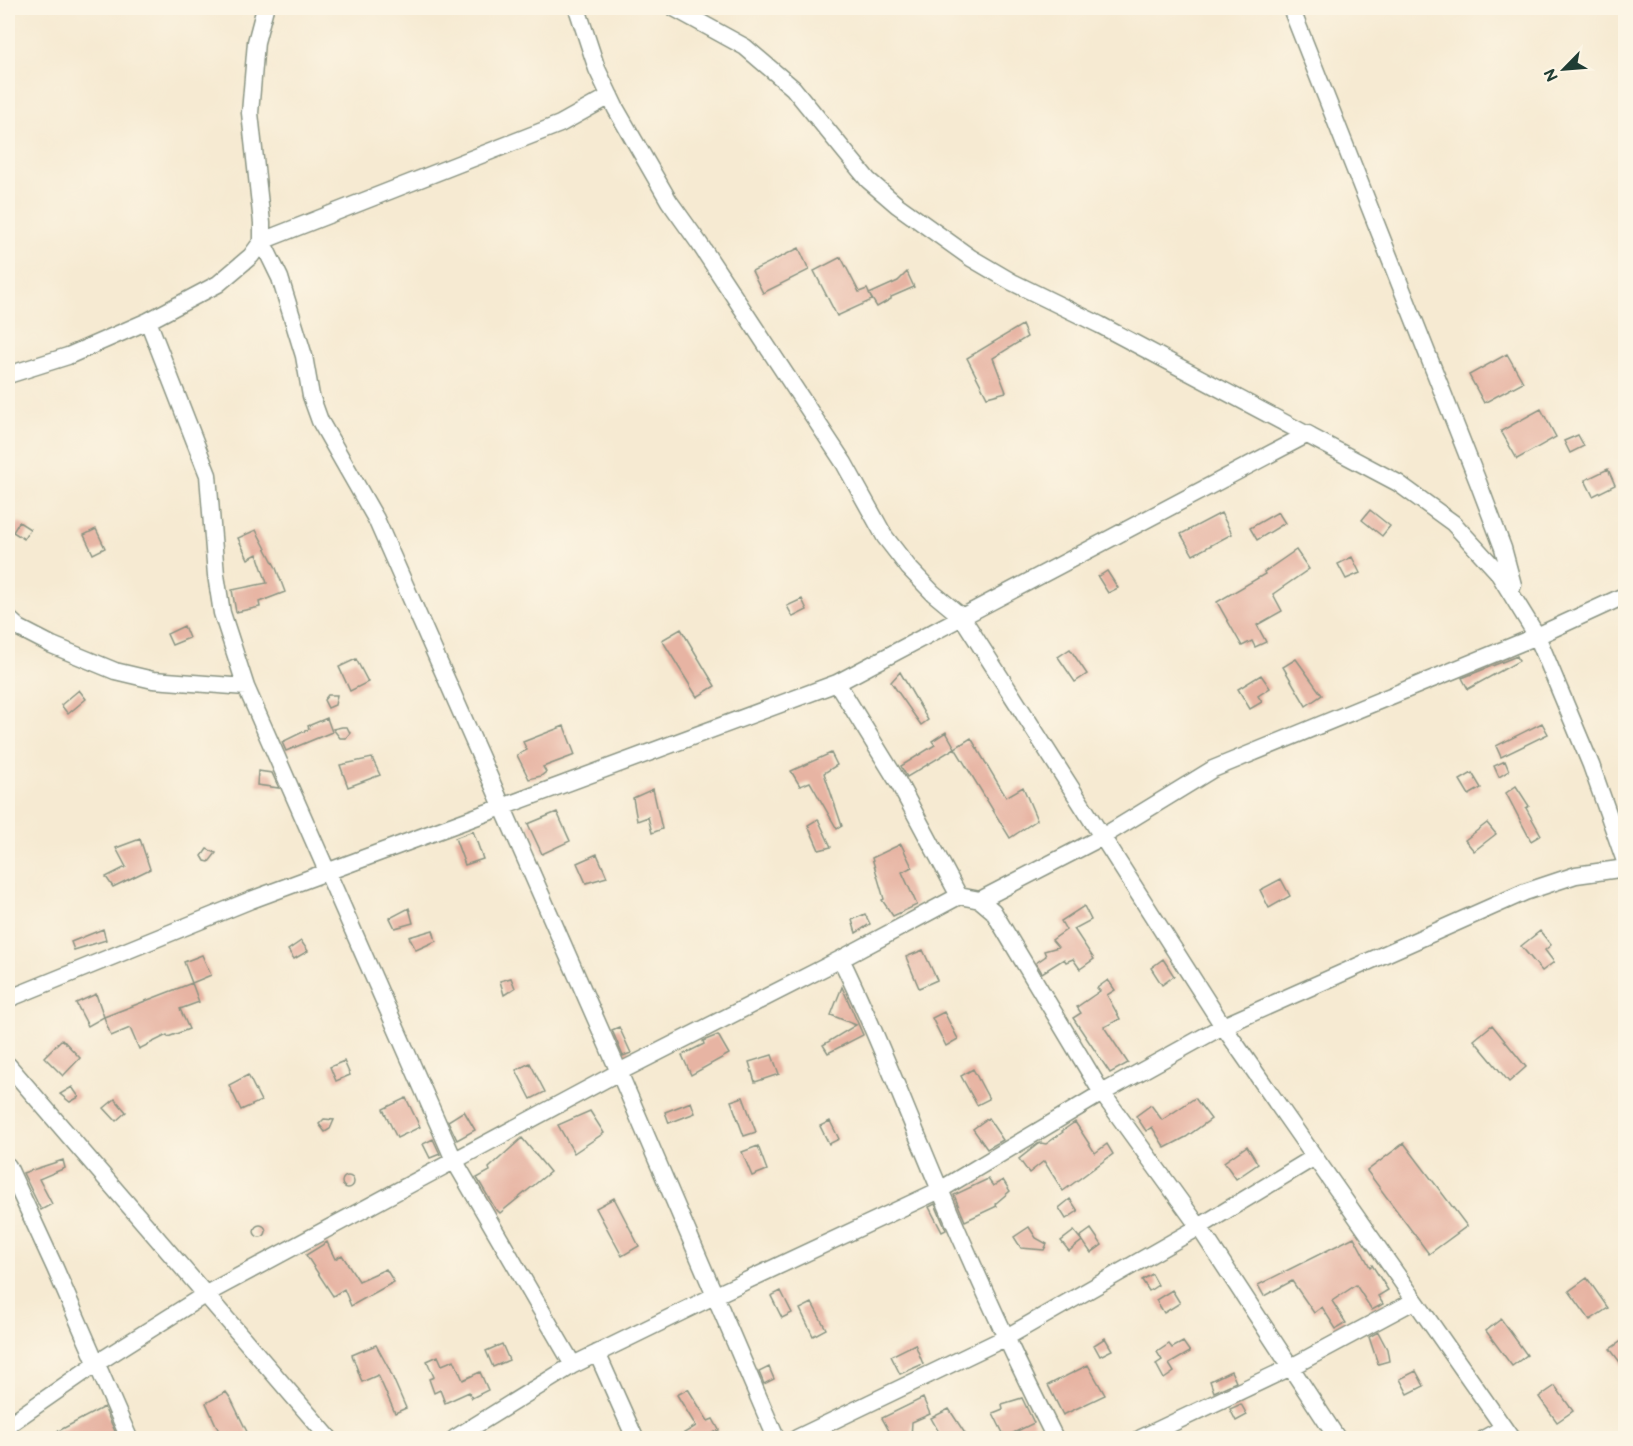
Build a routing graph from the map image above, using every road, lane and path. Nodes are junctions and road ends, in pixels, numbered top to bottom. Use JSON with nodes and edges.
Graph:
{"nodes":[{"id":1,"x":265,"y":8,"type":"edge"},
{"id":2,"x":577,"y":8,"type":"edge"},
{"id":3,"x":674,"y":8,"type":"edge"},
{"id":4,"x":1292,"y":8,"type":"edge"},
{"id":5,"x":610,"y":96,"type":"junction"},
{"id":6,"x":262,"y":242,"type":"junction"},
{"id":7,"x":148,"y":321,"type":"junction"},
{"id":8,"x":8,"y":375,"type":"edge"},
{"id":9,"x":1308,"y":434,"type":"junction"},
{"id":10,"x":1626,"y":595,"type":"edge"},
{"id":11,"x":1518,"y":604,"type":"junction"},
{"id":12,"x":962,"y":617,"type":"junction"},
{"id":13,"x":8,"y":618,"type":"edge"},
{"id":14,"x":1537,"y":636,"type":"junction"},
{"id":15,"x":837,"y":683,"type":"junction"},
{"id":16,"x":246,"y":687,"type":"junction"},
{"id":17,"x":503,"y":807,"type":"junction"},
{"id":18,"x":1102,"y":837,"type":"junction"},
{"id":19,"x":1626,"y":866,"type":"edge"},
{"id":20,"x":327,"y":873,"type":"junction"},
{"id":21,"x":958,"y":896,"type":"junction"},
{"id":22,"x":980,"y":900,"type":"junction"},
{"id":23,"x":841,"y":959,"type":"junction"},
{"id":24,"x":8,"y":999,"type":"edge"},
{"id":25,"x":1223,"y":1026,"type":"junction"},
{"id":26,"x":8,"y":1065,"type":"edge"},
{"id":27,"x":619,"y":1071,"type":"junction"},
{"id":28,"x":1102,"y":1093,"type":"junction"},
{"id":29,"x":1313,"y":1158,"type":"junction"},
{"id":30,"x":454,"y":1161,"type":"junction"},
{"id":31,"x":8,"y":1166,"type":"edge"},
{"id":32,"x":940,"y":1190,"type":"junction"},
{"id":33,"x":1199,"y":1227,"type":"junction"},
{"id":34,"x":206,"y":1294,"type":"junction"},
{"id":35,"x":714,"y":1296,"type":"junction"},
{"id":36,"x":1414,"y":1301,"type":"junction"},
{"id":37,"x":1005,"y":1338,"type":"junction"},
{"id":38,"x":597,"y":1353,"type":"junction"},
{"id":39,"x":97,"y":1363,"type":"junction"},
{"id":40,"x":573,"y":1365,"type":"junction"},
{"id":41,"x":1291,"y":1367,"type":"junction"},
{"id":42,"x":8,"y":1425,"type":"edge"},
{"id":43,"x":1507,"y":1433,"type":"edge"},
{"id":44,"x":129,"y":1438,"type":"edge"},
{"id":45,"x":329,"y":1438,"type":"edge"},
{"id":46,"x":455,"y":1438,"type":"edge"},
{"id":47,"x":635,"y":1438,"type":"edge"},
{"id":48,"x":776,"y":1438,"type":"edge"},
{"id":49,"x":797,"y":1438,"type":"edge"},
{"id":50,"x":1055,"y":1438,"type":"edge"},
{"id":51,"x":1141,"y":1438,"type":"edge"},
{"id":52,"x":1337,"y":1438,"type":"edge"},
{"id":53,"x":1485,"y":1438,"type":"edge"}],
"edges":[{"from":1,"to":6,"type":"street"},
{"from":2,"to":5,"type":"street"},
{"from":3,"to":9,"type":"street"},
{"from":4,"to":11,"type":"street"},
{"from":5,"to":6,"type":"street"},
{"from":5,"to":12,"type":"street"},
{"from":6,"to":7,"type":"street"},
{"from":6,"to":17,"type":"street"},
{"from":7,"to":8,"type":"street"},
{"from":7,"to":16,"type":"street"},
{"from":9,"to":11,"type":"street"},
{"from":9,"to":12,"type":"street"},
{"from":10,"to":14,"type":"street"},
{"from":11,"to":14,"type":"street"},
{"from":12,"to":15,"type":"street"},
{"from":12,"to":18,"type":"street"},
{"from":13,"to":16,"type":"street"},
{"from":14,"to":18,"type":"street"},
{"from":14,"to":19,"type":"street"},
{"from":15,"to":17,"type":"street"},
{"from":15,"to":21,"type":"street"},
{"from":16,"to":20,"type":"street"},
{"from":17,"to":20,"type":"street"},
{"from":17,"to":27,"type":"street"},
{"from":18,"to":22,"type":"street"},
{"from":18,"to":25,"type":"street"},
{"from":19,"to":25,"type":"street"},
{"from":20,"to":24,"type":"street"},
{"from":20,"to":30,"type":"street"},
{"from":21,"to":22,"type":"street"},
{"from":21,"to":23,"type":"street"},
{"from":22,"to":28,"type":"street"},
{"from":23,"to":27,"type":"street"},
{"from":23,"to":32,"type":"street"},
{"from":25,"to":28,"type":"street"},
{"from":25,"to":29,"type":"street"},
{"from":26,"to":34,"type":"street"},
{"from":27,"to":30,"type":"street"},
{"from":27,"to":35,"type":"street"},
{"from":28,"to":32,"type":"street"},
{"from":28,"to":33,"type":"street"},
{"from":29,"to":33,"type":"street"},
{"from":29,"to":36,"type":"street"},
{"from":30,"to":34,"type":"street"},
{"from":30,"to":40,"type":"street"},
{"from":31,"to":39,"type":"street"},
{"from":32,"to":35,"type":"street"},
{"from":32,"to":37,"type":"street"},
{"from":33,"to":37,"type":"street"},
{"from":33,"to":41,"type":"street"},
{"from":34,"to":39,"type":"street"},
{"from":34,"to":45,"type":"street"},
{"from":35,"to":38,"type":"street"},
{"from":35,"to":48,"type":"street"},
{"from":36,"to":41,"type":"street"},
{"from":36,"to":43,"type":"street"},
{"from":37,"to":49,"type":"street"},
{"from":37,"to":50,"type":"street"},
{"from":38,"to":40,"type":"street"},
{"from":38,"to":47,"type":"street"},
{"from":39,"to":42,"type":"street"},
{"from":39,"to":44,"type":"street"},
{"from":40,"to":46,"type":"street"},
{"from":41,"to":51,"type":"street"},
{"from":41,"to":52,"type":"street"},
{"from":43,"to":53,"type":"street"}]}
